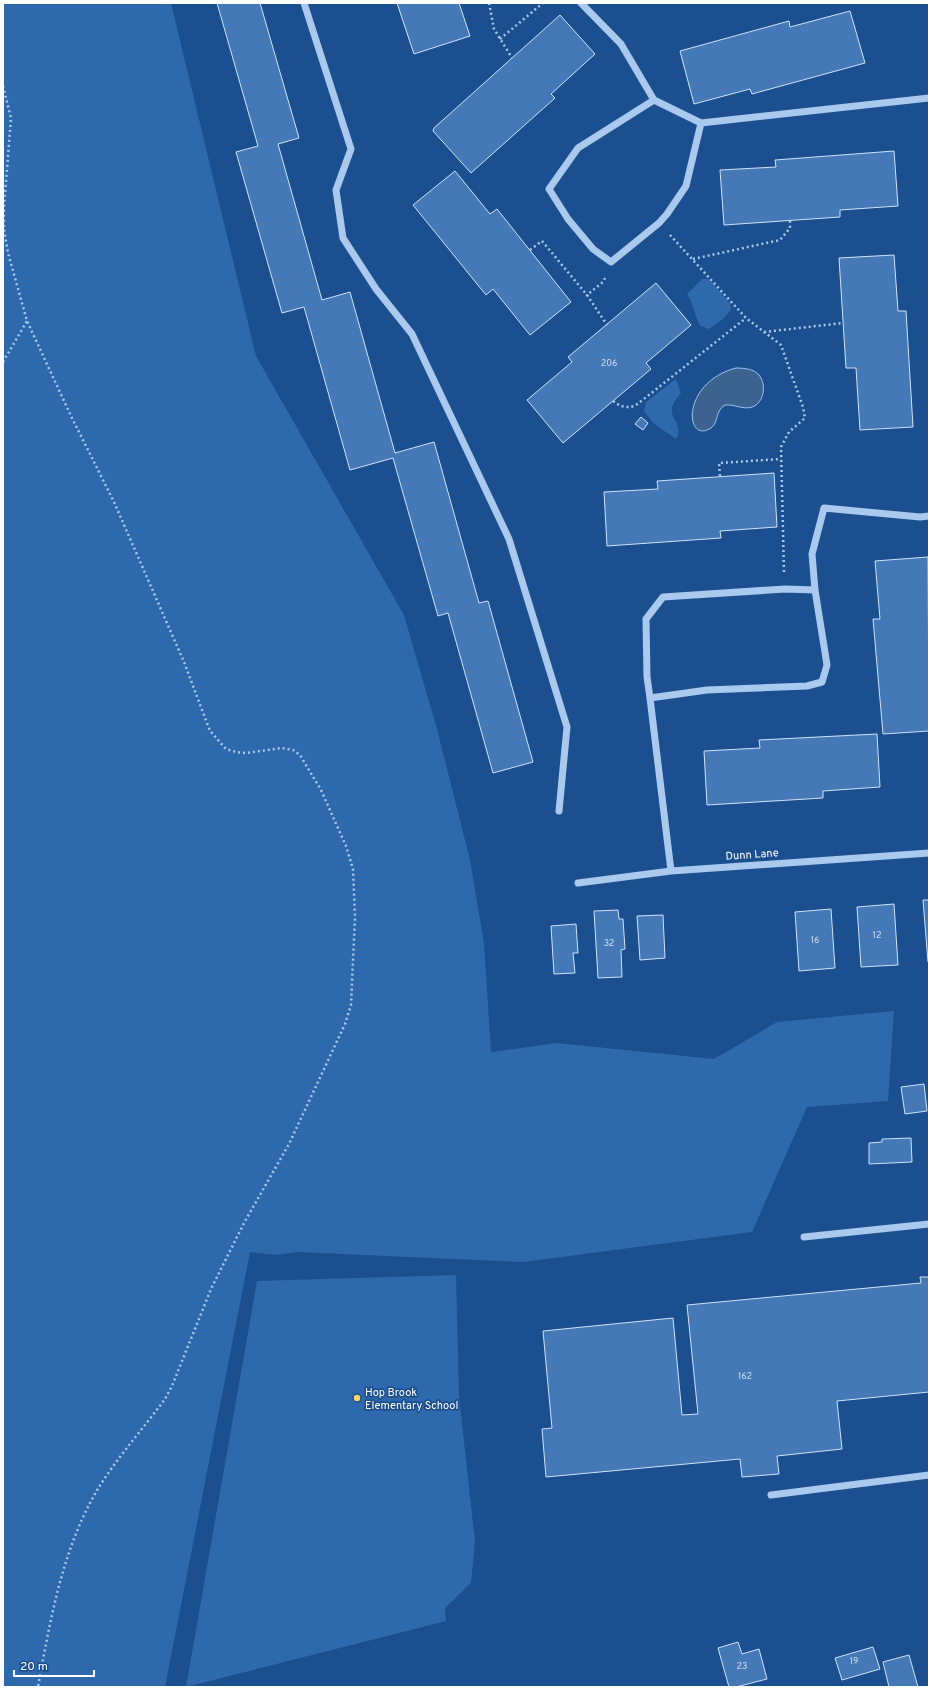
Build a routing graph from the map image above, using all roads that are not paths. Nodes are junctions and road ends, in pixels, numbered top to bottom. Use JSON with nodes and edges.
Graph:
{"nodes":[{"id":1,"x":304,"y":3,"type":"edge"},
{"id":2,"x":581,"y":3,"type":"edge"},
{"id":3,"x":929,"y":98,"type":"edge"},
{"id":4,"x":654,"y":100,"type":"junction"},
{"id":5,"x":701,"y":123,"type":"junction"},
{"id":6,"x":929,"y":516,"type":"edge"},
{"id":7,"x":815,"y":590,"type":"junction"},
{"id":8,"x":650,"y":698,"type":"junction"},
{"id":9,"x":559,"y":811,"type":"dead end"},
{"id":10,"x":929,"y":853,"type":"edge"},
{"id":11,"x":671,"y":871,"type":"junction"},
{"id":12,"x":578,"y":883,"type":"dead end"},
{"id":13,"x":929,"y":1224,"type":"edge"},
{"id":14,"x":804,"y":1237,"type":"dead end"},
{"id":15,"x":929,"y":1475,"type":"edge"},
{"id":16,"x":771,"y":1495,"type":"dead end"}],
"edges":[{"from":1,"to":9,"type":"street"},
{"from":2,"to":4,"type":"street"},
{"from":3,"to":5,"type":"street"},
{"from":4,"to":5,"type":"street"},
{"from":4,"to":5,"type":"street"},
{"from":6,"to":7,"type":"street"},
{"from":7,"to":8,"type":"street"},
{"from":7,"to":8,"type":"street"},
{"from":8,"to":11,"type":"street"},
{"from":10,"to":11,"type":"street","name":"Dunn Lane"},
{"from":11,"to":12,"type":"street","name":"Dunn Lane"},
{"from":13,"to":14,"type":"street"},
{"from":15,"to":16,"type":"street"}]}
